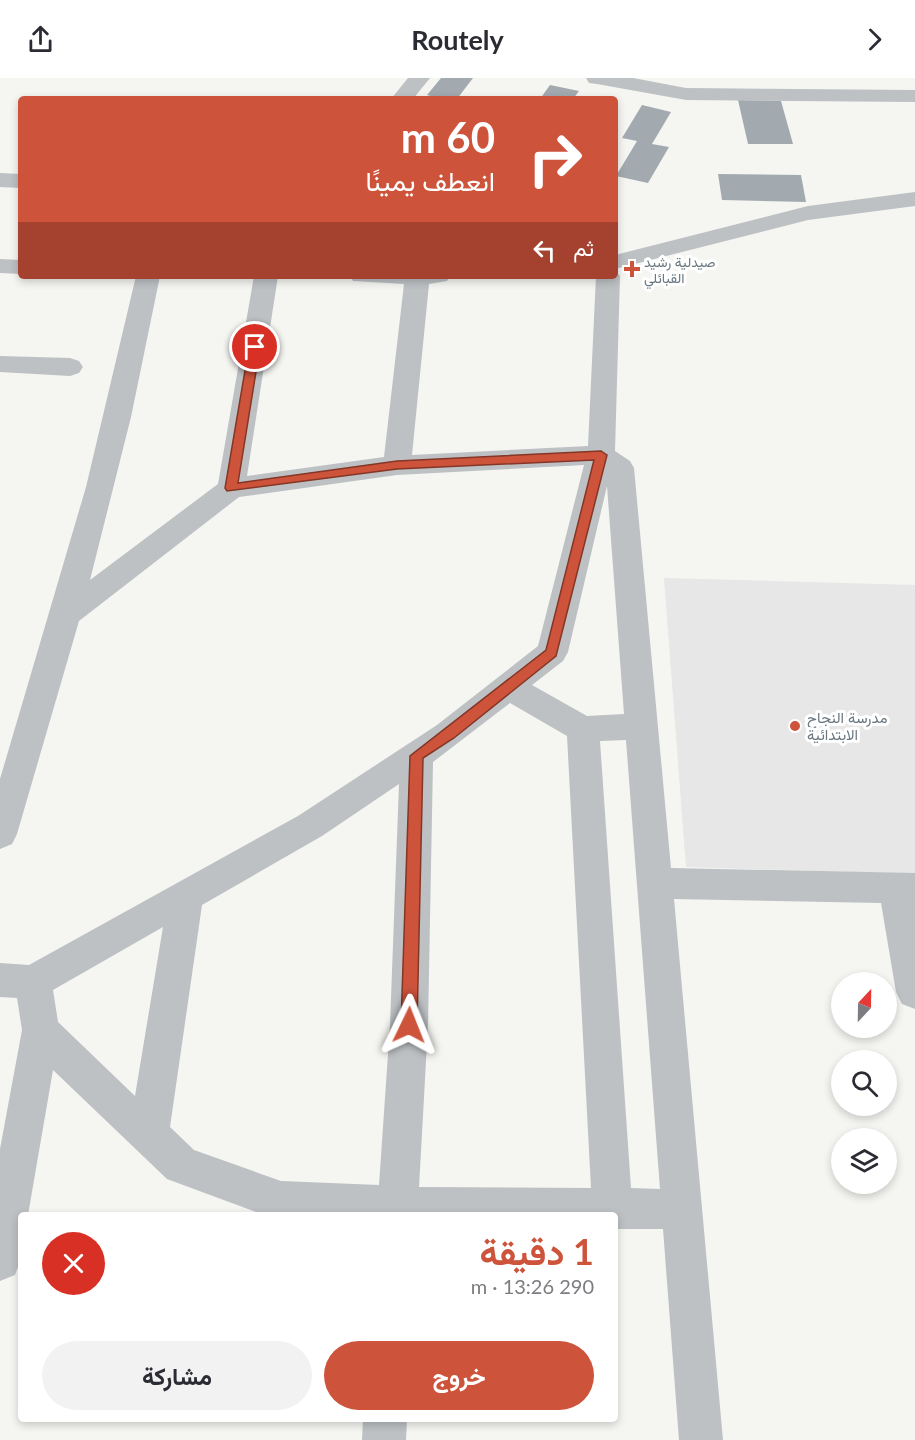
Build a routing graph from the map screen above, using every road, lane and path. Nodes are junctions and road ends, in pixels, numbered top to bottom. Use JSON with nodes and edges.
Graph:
{"nodes":[{"id":1,"x":419,"y":78,"type":"edge"},
{"id":2,"x":597,"y":78,"type":"edge"},
{"id":3,"x":404,"y":96,"type":"edge"},
{"id":4,"x":915,"y":96,"type":"edge"},
{"id":5,"x":0,"y":180,"type":"edge"},
{"id":6,"x":18,"y":181,"type":"edge"},
{"id":7,"x":915,"y":199,"type":"edge"},
{"id":8,"x":618,"y":261,"type":"edge"},
{"id":9,"x":0,"y":266,"type":"edge"},
{"id":10,"x":18,"y":267,"type":"edge"},
{"id":11,"x":147,"y":279,"type":"edge"},
{"id":12,"x":266,"y":279,"type":"edge"},
{"id":13,"x":428,"y":279,"type":"edge"},
{"id":14,"x":608,"y":279,"type":"edge"},
{"id":15,"x":0,"y":364,"type":"edge"},
{"id":16,"x":70,"y":367,"type":"dead end"},
{"id":17,"x":601,"y":455,"type":"junction"},
{"id":18,"x":397,"y":465,"type":"junction"},
{"id":19,"x":231,"y":488,"type":"junction"},
{"id":20,"x":67,"y":614,"type":"junction"},
{"id":21,"x":508,"y":687,"type":"junction"},
{"id":22,"x":642,"y":726,"type":"junction"},
{"id":23,"x":583,"y":729,"type":"junction"},
{"id":24,"x":417,"y":756,"type":"junction"},
{"id":25,"x":0,"y":834,"type":"edge"},
{"id":26,"x":655,"y":883,"type":"junction"},
{"id":27,"x":905,"y":888,"type":"edge"},
{"id":28,"x":186,"y":895,"type":"junction"},
{"id":29,"x":16,"y":981,"type":"edge"},
{"id":30,"x":915,"y":992,"type":"edge"},
{"id":31,"x":41,"y":1030,"type":"junction"},
{"id":32,"x":149,"y":1134,"type":"junction"},
{"id":33,"x":612,"y":1209,"type":"junction"},
{"id":34,"x":681,"y":1209,"type":"junction"},
{"id":35,"x":398,"y":1211,"type":"edge"},
{"id":36,"x":0,"y":1260,"type":"edge"},
{"id":37,"x":385,"y":1422,"type":"edge"},
{"id":38,"x":384,"y":1440,"type":"edge"},
{"id":39,"x":701,"y":1440,"type":"edge"}],
"edges":[{"from":1,"to":3,"type":"street"},
{"from":2,"to":4,"type":"street"},
{"from":5,"to":6,"type":"street"},
{"from":7,"to":8,"type":"street"},
{"from":9,"to":10,"type":"street"},
{"from":11,"to":20,"type":"street"},
{"from":12,"to":19,"type":"street"},
{"from":13,"to":18,"type":"street"},
{"from":14,"to":17,"type":"street"},
{"from":15,"to":16,"type":"street"},
{"from":17,"to":18,"type":"street"},
{"from":17,"to":21,"type":"street"},
{"from":17,"to":22,"type":"street"},
{"from":18,"to":19,"type":"street"},
{"from":19,"to":20,"type":"street"},
{"from":20,"to":25,"type":"street"},
{"from":21,"to":23,"type":"street"},
{"from":21,"to":24,"type":"street"},
{"from":22,"to":23,"type":"street"},
{"from":22,"to":26,"type":"street"},
{"from":23,"to":33,"type":"street"},
{"from":24,"to":28,"type":"street"},
{"from":24,"to":35,"type":"street"},
{"from":26,"to":27,"type":"street"},
{"from":26,"to":34,"type":"street"},
{"from":27,"to":30,"type":"street"},
{"from":28,"to":29,"type":"street"},
{"from":28,"to":32,"type":"street"},
{"from":29,"to":31,"type":"street"},
{"from":31,"to":32,"type":"street"},
{"from":31,"to":36,"type":"street"},
{"from":32,"to":35,"type":"street"},
{"from":33,"to":34,"type":"street"},
{"from":33,"to":35,"type":"street"},
{"from":34,"to":39,"type":"street"},
{"from":37,"to":38,"type":"street"}]}
